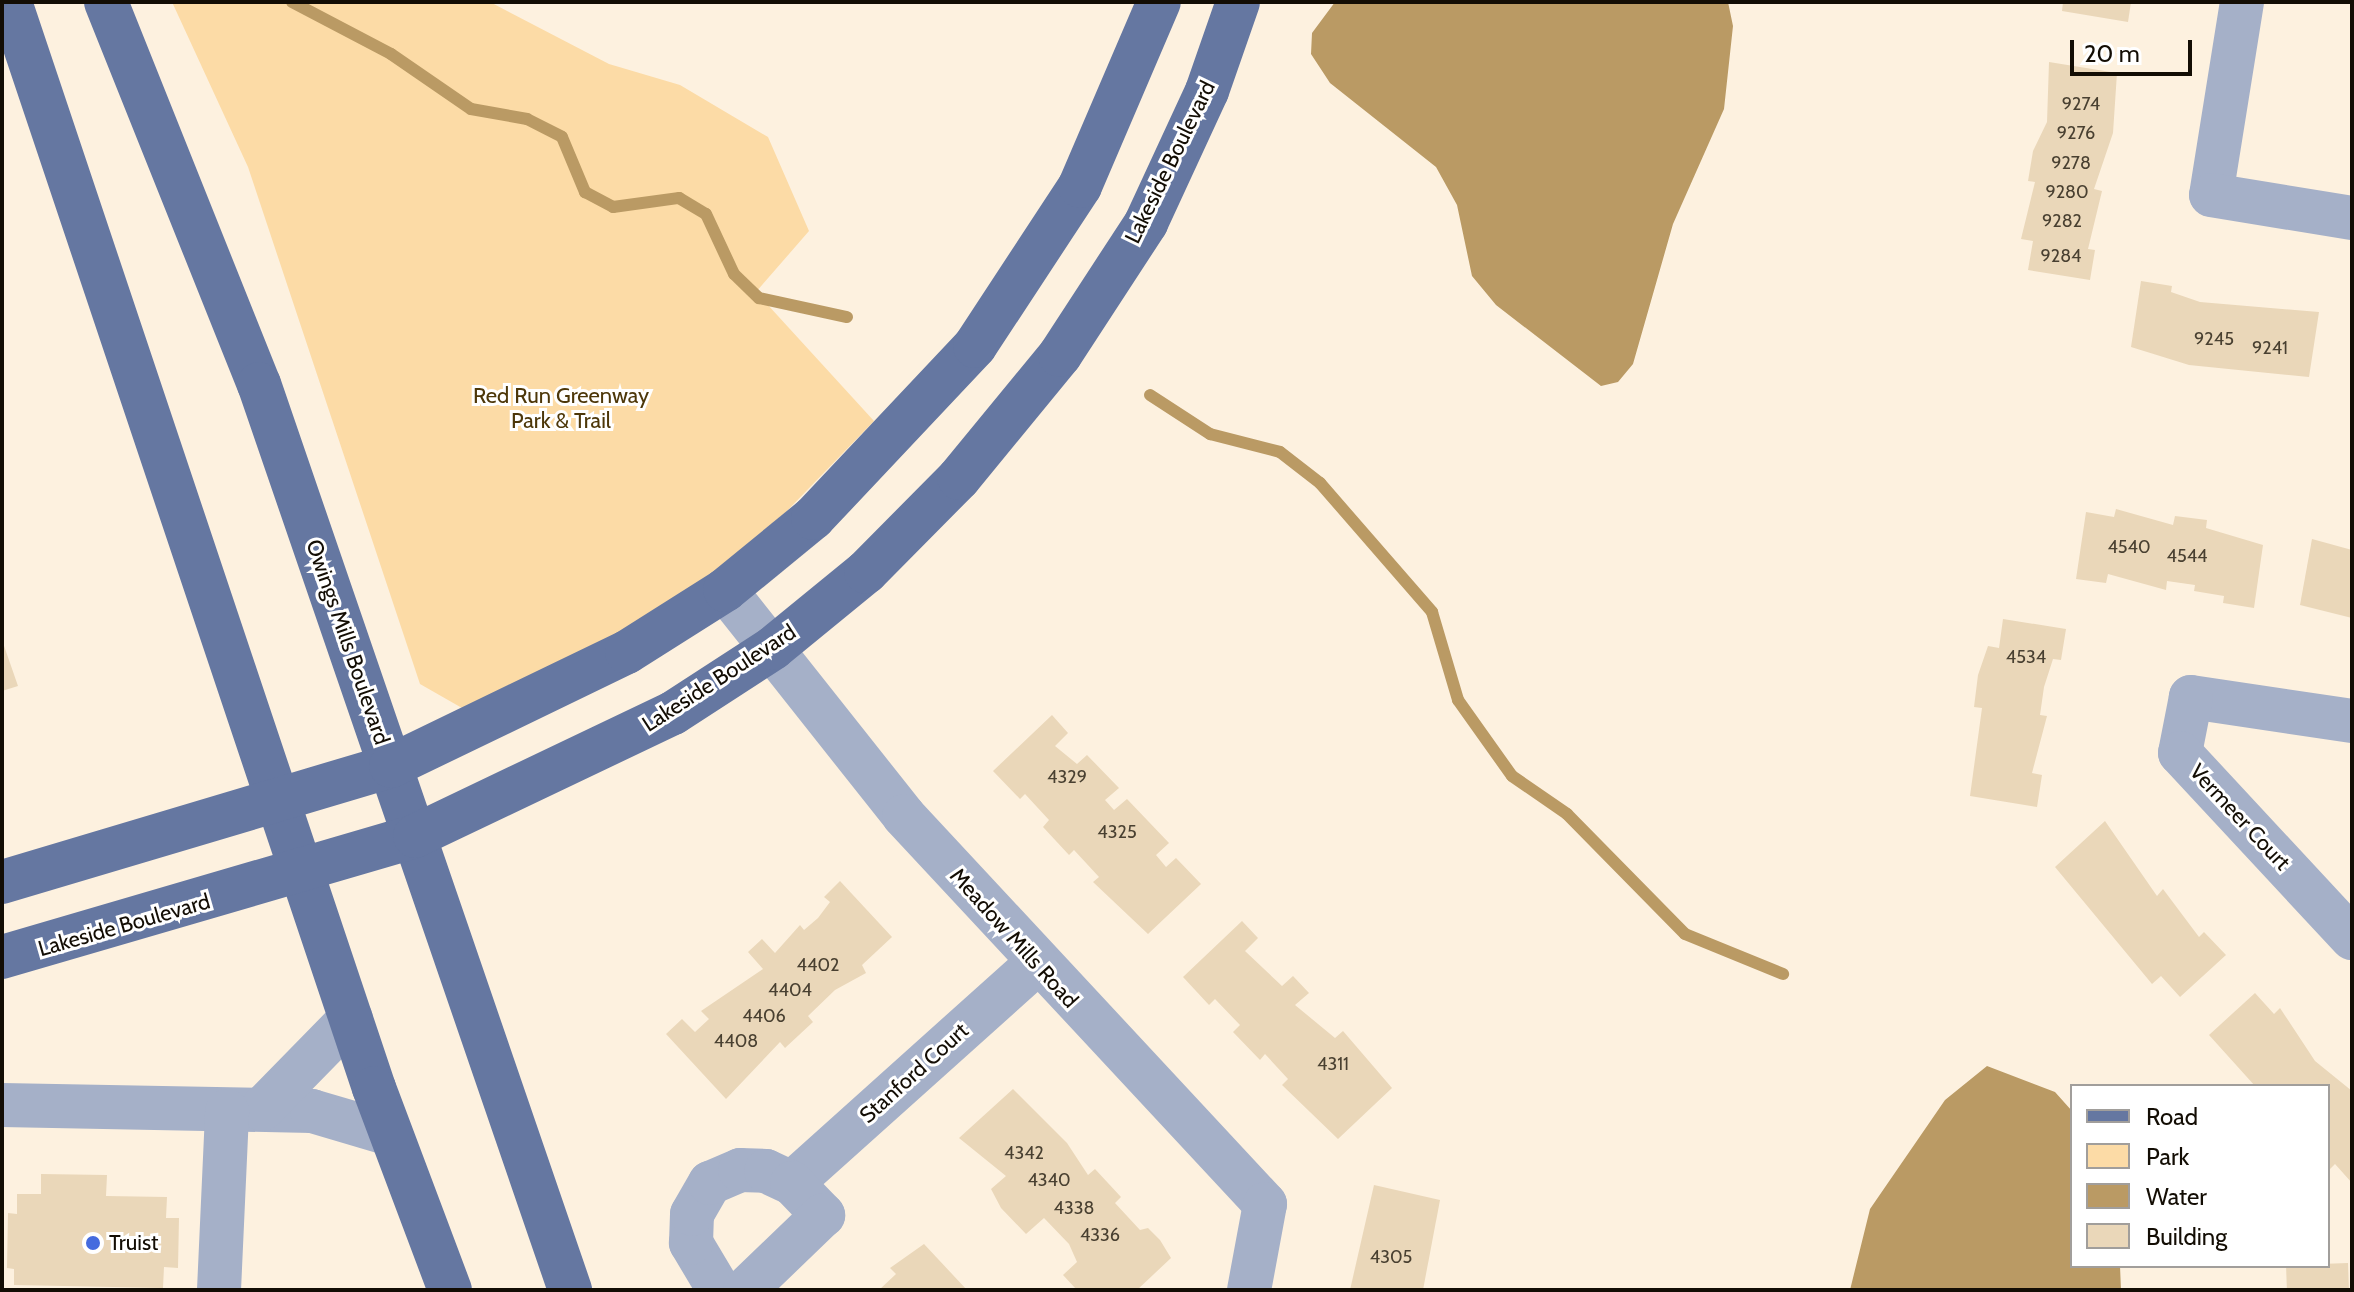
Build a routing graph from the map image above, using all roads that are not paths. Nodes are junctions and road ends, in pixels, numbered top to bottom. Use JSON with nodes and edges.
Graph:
{"nodes":[{"id":1,"x":10,"y":2,"type":"edge"},
{"id":2,"x":106,"y":2,"type":"edge"},
{"id":3,"x":1159,"y":2,"type":"edge"},
{"id":4,"x":1238,"y":2,"type":"edge"},
{"id":5,"x":2242,"y":2,"type":"edge"},
{"id":6,"x":2352,"y":218,"type":"edge"},
{"id":7,"x":725,"y":590,"type":"junction"},
{"id":8,"x":773,"y":648,"type":"junction"},
{"id":9,"x":2352,"y":721,"type":"edge"},
{"id":10,"x":391,"y":766,"type":"junction"},
{"id":11,"x":277,"y":799,"type":"junction"},
{"id":12,"x":415,"y":836,"type":"junction"},
{"id":13,"x":305,"y":873,"type":"junction"},
{"id":14,"x":2,"y":882,"type":"edge"},
{"id":15,"x":2352,"y":938,"type":"edge"},
{"id":16,"x":2,"y":957,"type":"edge"},
{"id":17,"x":1036,"y":964,"type":"junction"},
{"id":18,"x":351,"y":1018,"type":"junction"},
{"id":19,"x":2,"y":1105,"type":"edge"},
{"id":20,"x":244,"y":1110,"type":"junction"},
{"id":21,"x":390,"y":1134,"type":"junction"},
{"id":22,"x":792,"y":1183,"type":"junction"},
{"id":23,"x":219,"y":1290,"type":"edge"},
{"id":24,"x":450,"y":1290,"type":"edge"},
{"id":25,"x":570,"y":1290,"type":"edge"},
{"id":26,"x":719,"y":1290,"type":"edge"},
{"id":27,"x":745,"y":1290,"type":"edge"},
{"id":28,"x":1249,"y":1290,"type":"edge"}],
"edges":[{"from":1,"to":11,"type":"main road"},
{"from":2,"to":10,"type":"main road","name":"Owings Mills Boulevard"},
{"from":3,"to":7,"type":"main road"},
{"from":4,"to":8,"type":"main road","name":"Lakeside Boulevard"},
{"from":5,"to":6,"type":"street"},
{"from":7,"to":8,"type":"street","name":"Meadow Mills Road"},
{"from":7,"to":10,"type":"main road"},
{"from":8,"to":12,"type":"main road","name":"Lakeside Boulevard"},
{"from":8,"to":17,"type":"street","name":"Meadow Mills Road"},
{"from":9,"to":15,"type":"street","name":"Vermeer Court"},
{"from":10,"to":11,"type":"main road"},
{"from":10,"to":12,"type":"main road","name":"Owings Mills Boulevard"},
{"from":11,"to":13,"type":"main road"},
{"from":11,"to":14,"type":"main road"},
{"from":12,"to":13,"type":"main road","name":"Lakeside Boulevard"},
{"from":12,"to":25,"type":"main road","name":"Owings Mills Boulevard"},
{"from":13,"to":16,"type":"main road","name":"Lakeside Boulevard"},
{"from":13,"to":18,"type":"main road"},
{"from":17,"to":22,"type":"street","name":"Stanford Court"},
{"from":17,"to":28,"type":"street","name":"Meadow Mills Road"},
{"from":18,"to":20,"type":"street"},
{"from":18,"to":21,"type":"main road"},
{"from":19,"to":20,"type":"street"},
{"from":20,"to":21,"type":"street"},
{"from":20,"to":23,"type":"street"},
{"from":21,"to":24,"type":"main road"},
{"from":22,"to":26,"type":"street"},
{"from":22,"to":27,"type":"street"}]}
